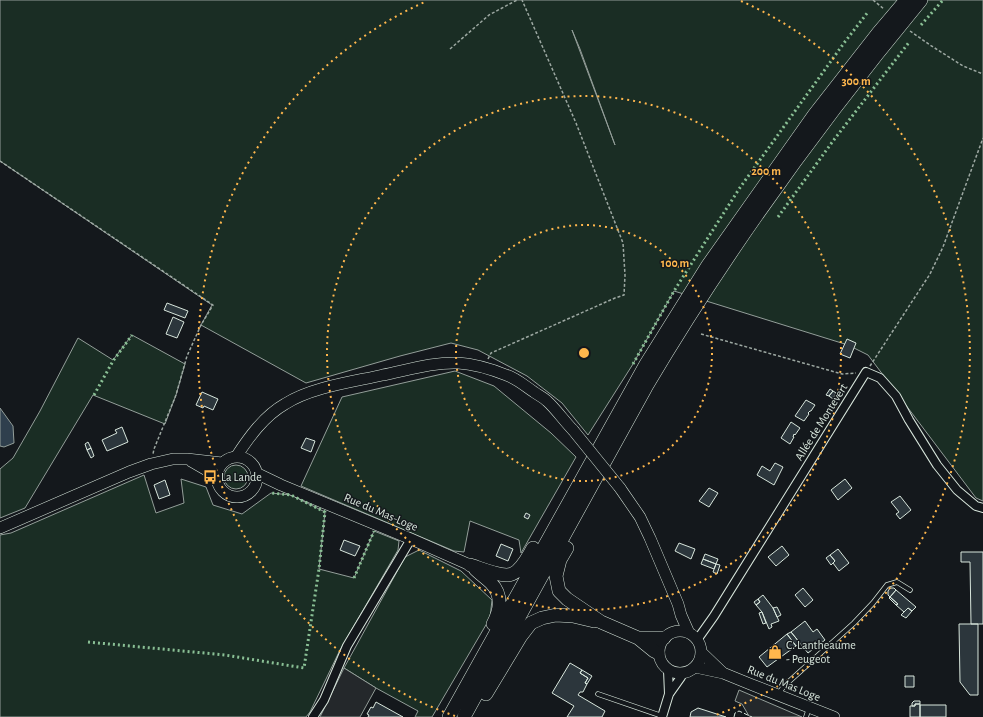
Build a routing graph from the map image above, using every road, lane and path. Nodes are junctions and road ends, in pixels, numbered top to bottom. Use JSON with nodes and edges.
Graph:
{"nodes":[{"id":1,"x":517,"y":0,"type":"edge"},
{"id":2,"x":522,"y":0,"type":"edge"},
{"id":3,"x":873,"y":0,"type":"edge"},
{"id":4,"x":906,"y":0,"type":"edge"},
{"id":5,"x":921,"y":0,"type":"edge"},
{"id":6,"x":884,"y":9,"type":"dead end"},
{"id":7,"x":910,"y":31,"type":"dead end"},
{"id":8,"x":450,"y":49,"type":"dead end"},
{"id":9,"x":983,"y":74,"type":"edge"},
{"id":10,"x":983,"y":138,"type":"edge"},
{"id":11,"x":0,"y":162,"type":"edge"},
{"id":12,"x":701,"y":334,"type":"dead end"},
{"id":13,"x":483,"y":367,"type":"junction"},
{"id":14,"x":866,"y":372,"type":"junction"},
{"id":15,"x":646,"y":387,"type":"junction"},
{"id":16,"x":246,"y":442,"type":"junction"},
{"id":17,"x":236,"y":457,"type":"junction"},
{"id":18,"x":187,"y":459,"type":"junction"},
{"id":19,"x":249,"y":462,"type":"junction"},
{"id":20,"x":222,"y":463,"type":"junction"},
{"id":21,"x":151,"y":464,"type":"junction"},
{"id":22,"x":256,"y":472,"type":"junction"},
{"id":23,"x":217,"y":476,"type":"junction"},
{"id":24,"x":280,"y":485,"type":"junction"},
{"id":25,"x":254,"y":487,"type":"junction"},
{"id":26,"x":576,"y":488,"type":"junction"},
{"id":27,"x":983,"y":508,"type":"edge"},
{"id":28,"x":0,"y":528,"type":"edge"},
{"id":29,"x":411,"y":539,"type":"junction"},
{"id":30,"x":470,"y":565,"type":"junction"},
{"id":31,"x":910,"y":590,"type":"dead end"},
{"id":32,"x":681,"y":615,"type":"junction"},
{"id":33,"x":601,"y":622,"type":"junction"},
{"id":34,"x":667,"y":636,"type":"junction"},
{"id":35,"x":693,"y":637,"type":"junction"},
{"id":36,"x":638,"y":638,"type":"junction"},
{"id":37,"x":701,"y":652,"type":"junction"},
{"id":38,"x":658,"y":653,"type":"junction"},
{"id":39,"x":696,"y":667,"type":"junction"},
{"id":40,"x":668,"y":670,"type":"junction"},
{"id":41,"x":723,"y":673,"type":"junction"},
{"id":42,"x":681,"y":674,"type":"junction"},
{"id":43,"x":470,"y":680,"type":"junction"},
{"id":44,"x":598,"y":694,"type":"dead end"},
{"id":45,"x":669,"y":694,"type":"junction"},
{"id":46,"x":778,"y":695,"type":"junction"},
{"id":47,"x":807,"y":712,"type":"edge"},
{"id":48,"x":313,"y":717,"type":"edge"},
{"id":49,"x":449,"y":717,"type":"edge"},
{"id":50,"x":464,"y":717,"type":"edge"},
{"id":51,"x":472,"y":717,"type":"edge"},
{"id":52,"x":662,"y":717,"type":"edge"},
{"id":53,"x":834,"y":717,"type":"edge"}],
"edges":[{"from":1,"to":8,"type":"path"},
{"from":2,"to":13,"type":"path"},
{"from":3,"to":6,"type":"path"},
{"from":4,"to":26,"type":"highway"},
{"from":5,"to":15,"type":"highway"},
{"from":7,"to":9,"type":"path"},
{"from":10,"to":14,"type":"path"},
{"from":11,"to":21,"type":"path"},
{"from":12,"to":14,"type":"path"},
{"from":13,"to":16,"type":"main road"},
{"from":13,"to":32,"type":"main road","bridge":true},
{"from":14,"to":27,"type":"street"},
{"from":14,"to":35,"type":"street","name":"Allée de Montevert"},
{"from":15,"to":33,"type":"highway"},
{"from":15,"to":50,"type":"highway"},
{"from":16,"to":17,"type":"main road"},
{"from":16,"to":19,"type":"main road"},
{"from":17,"to":19,"type":"main road"},
{"from":17,"to":20,"type":"main road"},
{"from":18,"to":20,"type":"main road"},
{"from":18,"to":21,"type":"main road"},
{"from":18,"to":23,"type":"main road"},
{"from":19,"to":22,"type":"main road"},
{"from":20,"to":23,"type":"main road"},
{"from":21,"to":28,"type":"main road"},
{"from":22,"to":24,"type":"main road","name":"Rue du Mas-Loge"},
{"from":22,"to":25,"type":"main road"},
{"from":23,"to":25,"type":"main road"},
{"from":24,"to":25,"type":"main road","name":"Rue du Mas-Loge"},
{"from":24,"to":29,"type":"main road","name":"Rue du Mas-Loge"},
{"from":26,"to":30,"type":"highway"},
{"from":26,"to":43,"type":"highway"},
{"from":29,"to":30,"type":"main road","name":"Rue du Mas-Loge"},
{"from":29,"to":48,"type":"street"},
{"from":30,"to":43,"type":"highway"},
{"from":31,"to":46,"type":"lane"},
{"from":32,"to":34,"type":"main road"},
{"from":32,"to":35,"type":"main road"},
{"from":33,"to":36,"type":"highway"},
{"from":33,"to":51,"type":"highway"},
{"from":34,"to":35,"type":"main road"},
{"from":34,"to":36,"type":"highway"},
{"from":34,"to":38,"type":"main road"},
{"from":35,"to":37,"type":"main road"},
{"from":36,"to":38,"type":"highway"},
{"from":37,"to":39,"type":"main road"},
{"from":37,"to":41,"type":"main road","name":"Rue du Mas Loge"},
{"from":38,"to":40,"type":"main road"},
{"from":39,"to":41,"type":"main road","name":"Rue du Mas Loge"},
{"from":39,"to":42,"type":"main road"},
{"from":40,"to":42,"type":"main road"},
{"from":40,"to":45,"type":"street"},
{"from":41,"to":46,"type":"main road","name":"Rue du Mas Loge"},
{"from":42,"to":45,"type":"street"},
{"from":43,"to":49,"type":"highway"},
{"from":44,"to":52,"type":"lane"},
{"from":45,"to":52,"type":"street"},
{"from":46,"to":47,"type":"main road","name":"Rue du Mas Loge"},
{"from":47,"to":53,"type":"main road","name":"Rue du Mas Loge"}]}
